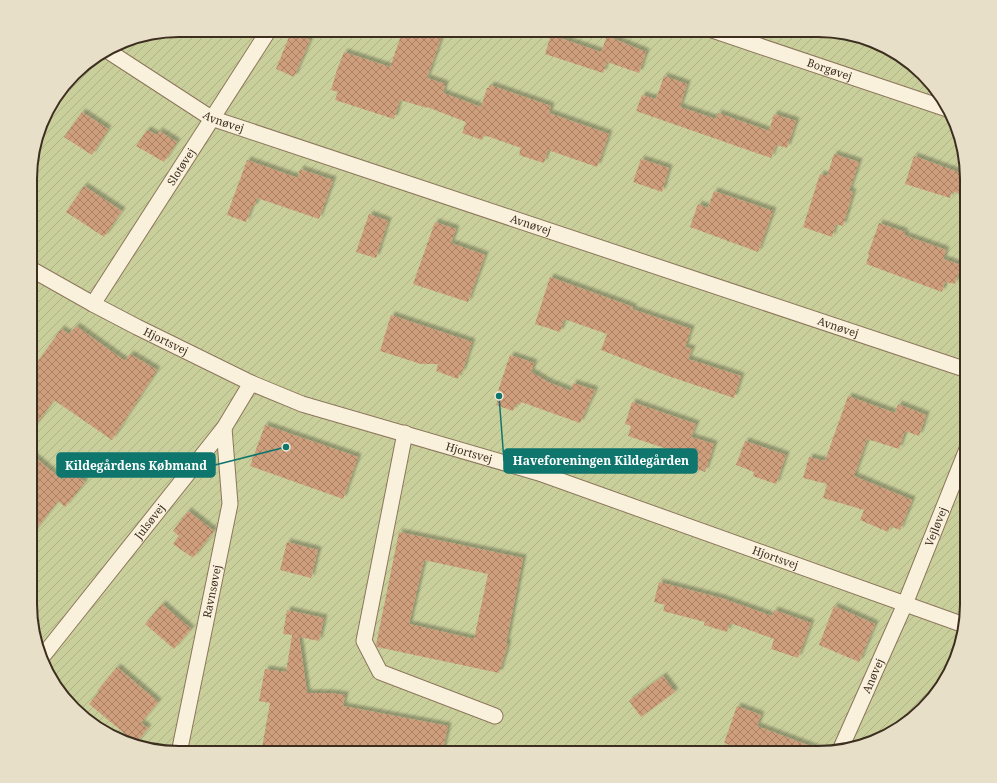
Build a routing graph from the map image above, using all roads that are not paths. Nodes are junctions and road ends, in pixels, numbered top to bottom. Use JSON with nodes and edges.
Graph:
{"nodes":[{"id":1,"x":264,"y":37,"type":"edge"},
{"id":2,"x":733,"y":37,"type":"edge"},
{"id":3,"x":112,"y":54,"type":"edge"},
{"id":4,"x":940,"y":107,"type":"edge"},
{"id":5,"x":211,"y":118,"type":"junction"},
{"id":6,"x":37,"y":272,"type":"edge"},
{"id":7,"x":93,"y":304,"type":"junction"},
{"id":8,"x":960,"y":368,"type":"edge"},
{"id":9,"x":251,"y":383,"type":"junction"},
{"id":10,"x":224,"y":428,"type":"junction"},
{"id":11,"x":405,"y":433,"type":"junction"},
{"id":12,"x":960,"y":466,"type":"edge"},
{"id":13,"x":905,"y":604,"type":"junction"},
{"id":14,"x":959,"y":623,"type":"edge"},
{"id":15,"x":46,"y":652,"type":"edge"},
{"id":16,"x":495,"y":716,"type":"dead end"},
{"id":17,"x":843,"y":744,"type":"edge"},
{"id":18,"x":180,"y":746,"type":"edge"}],
"edges":[{"from":1,"to":5,"type":"lane","name":"Slotøvej"},
{"from":2,"to":4,"type":"lane","name":"Borgøvej"},
{"from":3,"to":5,"type":"lane","name":"Avnøvej"},
{"from":5,"to":7,"type":"lane","name":"Slotøvej"},
{"from":5,"to":8,"type":"lane","name":"Avnøvej"},
{"from":6,"to":7,"type":"lane","name":"Hjortsvej"},
{"from":7,"to":9,"type":"lane","name":"Hjortsvej"},
{"from":9,"to":10,"type":"lane","name":"Julsøvej"},
{"from":9,"to":11,"type":"lane","name":"Hjortsvej"},
{"from":10,"to":15,"type":"lane","name":"Julsøvej"},
{"from":10,"to":18,"type":"lane","name":"Ravnsøvej"},
{"from":11,"to":13,"type":"lane","name":"Hjortsvej"},
{"from":11,"to":16,"type":"lane"},
{"from":12,"to":13,"type":"lane","name":"Vejløvej"},
{"from":13,"to":14,"type":"lane","name":"Hjortsvej"},
{"from":13,"to":17,"type":"lane","name":"Anøvej"}]}
